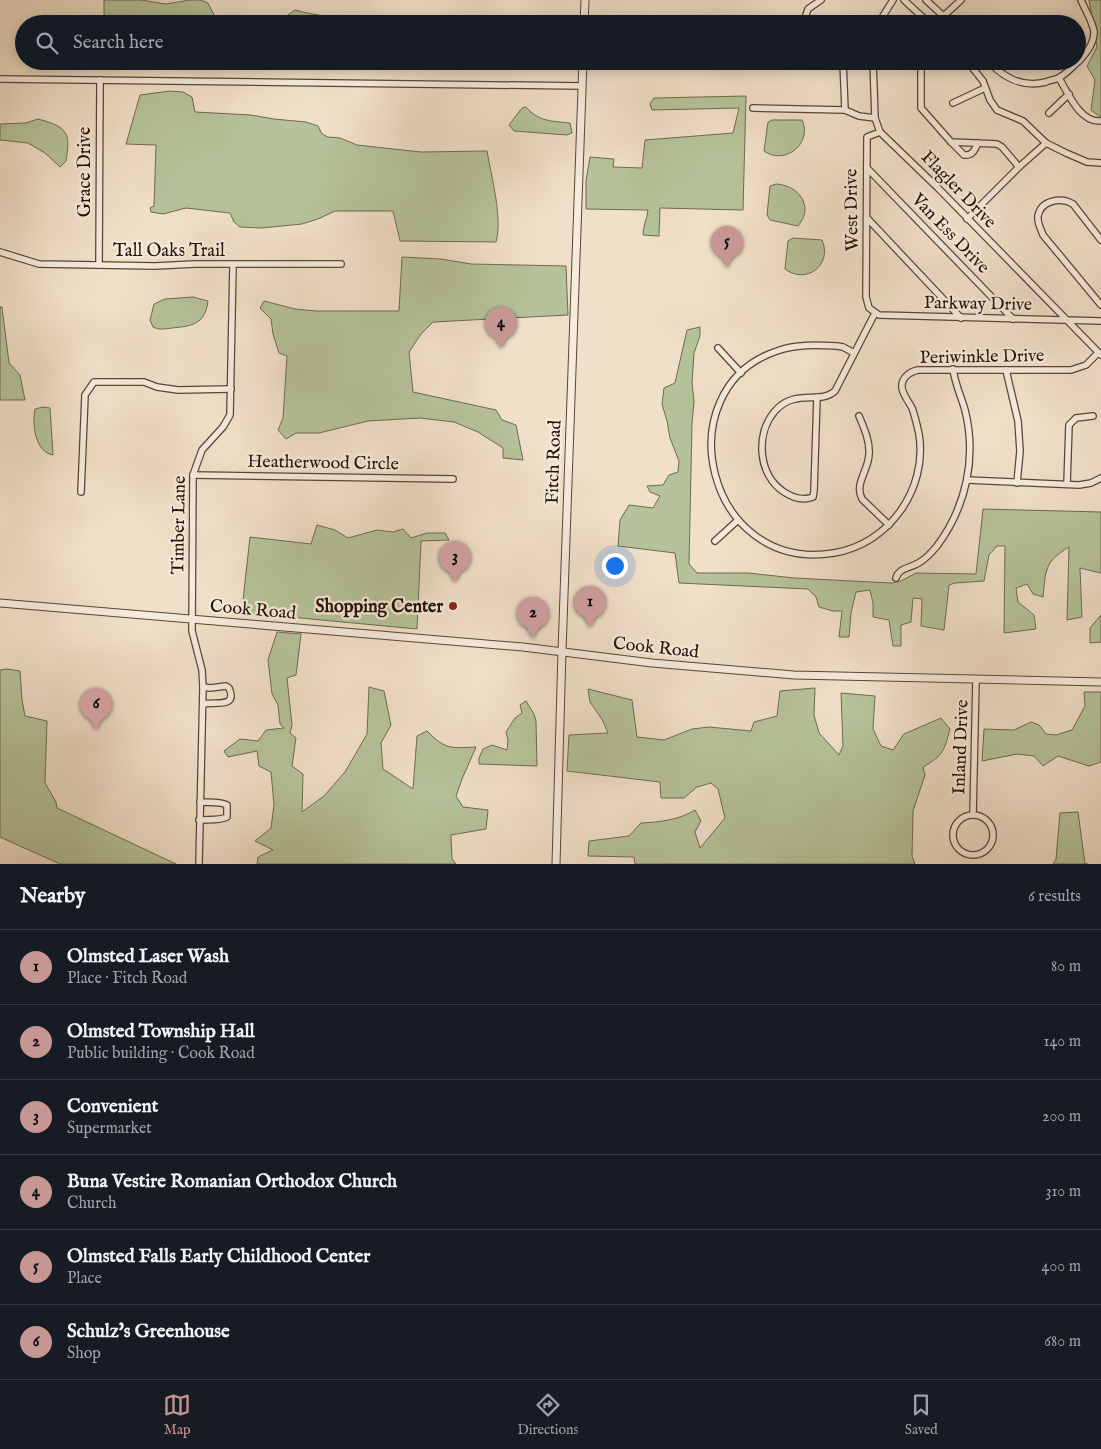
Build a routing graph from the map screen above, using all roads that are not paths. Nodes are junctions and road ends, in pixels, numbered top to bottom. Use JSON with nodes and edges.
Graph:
{"nodes":[{"id":1,"x":585,"y":0,"type":"edge"},
{"id":2,"x":821,"y":0,"type":"edge"},
{"id":3,"x":893,"y":0,"type":"edge"},
{"id":4,"x":904,"y":0,"type":"edge"},
{"id":5,"x":926,"y":0,"type":"edge"},
{"id":6,"x":961,"y":0,"type":"edge"},
{"id":7,"x":1081,"y":0,"type":"edge"},
{"id":8,"x":584,"y":15,"type":"edge"},
{"id":9,"x":806,"y":15,"type":"edge"},
{"id":10,"x":884,"y":15,"type":"edge"},
{"id":11,"x":920,"y":15,"type":"edge"},
{"id":12,"x":944,"y":15,"type":"joint"},
{"id":13,"x":1086,"y":53,"type":"edge"},
{"id":14,"x":583,"y":70,"type":"edge"},
{"id":15,"x":843,"y":70,"type":"edge"},
{"id":16,"x":874,"y":70,"type":"edge"},
{"id":17,"x":921,"y":70,"type":"edge"},
{"id":18,"x":975,"y":70,"type":"edge"},
{"id":19,"x":996,"y":70,"type":"edge"},
{"id":20,"x":1069,"y":70,"type":"edge"},
{"id":21,"x":1060,"y":78,"type":"junction"},
{"id":22,"x":0,"y":79,"type":"edge"},
{"id":23,"x":100,"y":80,"type":"junction"},
{"id":24,"x":582,"y":86,"type":"junction"},
{"id":25,"x":985,"y":88,"type":"junction"},
{"id":26,"x":1069,"y":94,"type":"junction"},
{"id":27,"x":953,"y":103,"type":"dead end"},
{"id":28,"x":753,"y":108,"type":"dead end"},
{"id":29,"x":845,"y":110,"type":"junction"},
{"id":30,"x":1049,"y":113,"type":"dead end"},
{"id":31,"x":875,"y":118,"type":"junction"},
{"id":32,"x":1101,"y":121,"type":"edge"},
{"id":33,"x":880,"y":132,"type":"junction"},
{"id":34,"x":951,"y":142,"type":"junction"},
{"id":35,"x":978,"y":143,"type":"junction"},
{"id":36,"x":1046,"y":143,"type":"junction"},
{"id":37,"x":1101,"y":163,"type":"edge"},
{"id":38,"x":1019,"y":167,"type":"junction"},
{"id":39,"x":867,"y":168,"type":"junction"},
{"id":40,"x":867,"y":218,"type":"junction"},
{"id":41,"x":967,"y":219,"type":"junction"},
{"id":42,"x":1101,"y":240,"type":"edge"},
{"id":43,"x":0,"y":252,"type":"edge"},
{"id":44,"x":341,"y":264,"type":"dead end"},
{"id":45,"x":99,"y":265,"type":"junction"},
{"id":46,"x":232,"y":265,"type":"junction"},
{"id":47,"x":1101,"y":306,"type":"edge"},
{"id":48,"x":875,"y":313,"type":"junction"},
{"id":49,"x":960,"y":318,"type":"junction"},
{"id":50,"x":1013,"y":319,"type":"junction"},
{"id":51,"x":1065,"y":320,"type":"junction"},
{"id":52,"x":1101,"y":321,"type":"edge"},
{"id":53,"x":718,"y":348,"type":"dead end"},
{"id":54,"x":854,"y":353,"type":"junction"},
{"id":55,"x":1100,"y":354,"type":"edge"},
{"id":56,"x":953,"y":370,"type":"junction"},
{"id":57,"x":1006,"y":370,"type":"junction"},
{"id":58,"x":741,"y":373,"type":"junction"},
{"id":59,"x":231,"y":389,"type":"junction"},
{"id":60,"x":817,"y":397,"type":"junction"},
{"id":61,"x":859,"y":416,"type":"dead end"},
{"id":62,"x":1093,"y":416,"type":"dead end"},
{"id":63,"x":193,"y":475,"type":"junction"},
{"id":64,"x":1101,"y":478,"type":"edge"},
{"id":65,"x":453,"y":479,"type":"dead end"},
{"id":66,"x":967,"y":480,"type":"junction"},
{"id":67,"x":1017,"y":482,"type":"junction"},
{"id":68,"x":1067,"y":484,"type":"junction"},
{"id":69,"x":81,"y":492,"type":"dead end"},
{"id":70,"x":738,"y":520,"type":"junction"},
{"id":71,"x":889,"y":525,"type":"junction"},
{"id":72,"x":715,"y":541,"type":"dead end"},
{"id":73,"x":896,"y":578,"type":"dead end"},
{"id":74,"x":0,"y":604,"type":"edge"},
{"id":75,"x":192,"y":618,"type":"junction"},
{"id":76,"x":562,"y":651,"type":"junction"},
{"id":77,"x":976,"y":680,"type":"junction"},
{"id":78,"x":1101,"y":682,"type":"edge"},
{"id":79,"x":203,"y":687,"type":"junction"},
{"id":80,"x":203,"y":704,"type":"junction"},
{"id":81,"x":200,"y":802,"type":"junction"},
{"id":82,"x":973,"y":815,"type":"junction"},
{"id":83,"x":199,"y":820,"type":"junction"},
{"id":84,"x":199,"y":864,"type":"edge"},
{"id":85,"x":556,"y":864,"type":"edge"}],
"edges":[{"from":1,"to":8,"type":"street"},
{"from":2,"to":9,"type":"street"},
{"from":3,"to":10,"type":"street"},
{"from":4,"to":11,"type":"street"},
{"from":5,"to":12,"type":"street"},
{"from":6,"to":12,"type":"street"},
{"from":7,"to":13,"type":"street"},
{"from":14,"to":24,"type":"street","name":"Fitch Road"},
{"from":15,"to":29,"type":"street"},
{"from":16,"to":31,"type":"street","name":"Flagler Drive"},
{"from":17,"to":34,"type":"street"},
{"from":18,"to":25,"type":"street"},
{"from":19,"to":21,"type":"street"},
{"from":20,"to":21,"type":"street"},
{"from":21,"to":26,"type":"street"},
{"from":22,"to":23,"type":"street"},
{"from":23,"to":24,"type":"street"},
{"from":23,"to":45,"type":"street","name":"Grace Drive"},
{"from":24,"to":76,"type":"street","name":"Fitch Road"},
{"from":25,"to":27,"type":"street"},
{"from":25,"to":36,"type":"street"},
{"from":26,"to":30,"type":"street"},
{"from":26,"to":32,"type":"street"},
{"from":28,"to":29,"type":"street"},
{"from":29,"to":31,"type":"street"},
{"from":31,"to":33,"type":"street","name":"Flagler Drive"},
{"from":33,"to":39,"type":"street","name":"West Drive"},
{"from":33,"to":41,"type":"street","name":"Flagler Drive"},
{"from":34,"to":35,"type":"street"},
{"from":34,"to":35,"type":"street"},
{"from":35,"to":38,"type":"street"},
{"from":36,"to":37,"type":"street"},
{"from":36,"to":38,"type":"street"},
{"from":38,"to":41,"type":"street"},
{"from":39,"to":40,"type":"street","name":"West Drive"},
{"from":39,"to":50,"type":"street","name":"Van Ess Drive"},
{"from":40,"to":48,"type":"street","name":"West Drive"},
{"from":40,"to":49,"type":"street"},
{"from":41,"to":51,"type":"street","name":"Flagler Drive"},
{"from":42,"to":47,"type":"street"},
{"from":43,"to":45,"type":"street","name":"Tall Oaks Trail"},
{"from":44,"to":46,"type":"street","name":"Tall Oaks Trail"},
{"from":45,"to":46,"type":"street","name":"Tall Oaks Trail"},
{"from":46,"to":59,"type":"street","name":"Timber Lane"},
{"from":48,"to":49,"type":"street","name":"Parkway Drive"},
{"from":48,"to":54,"type":"street"},
{"from":49,"to":50,"type":"street","name":"Parkway Drive"},
{"from":50,"to":51,"type":"street","name":"Parkway Drive"},
{"from":51,"to":52,"type":"street","name":"Parkway Drive"},
{"from":51,"to":55,"type":"street","name":"Flagler Drive"},
{"from":53,"to":58,"type":"street"},
{"from":54,"to":58,"type":"street","name":"Periwinkle Drive"},
{"from":54,"to":60,"type":"street"},
{"from":55,"to":57,"type":"street","name":"Periwinkle Drive"},
{"from":56,"to":57,"type":"street","name":"Periwinkle Drive"},
{"from":56,"to":66,"type":"street"},
{"from":56,"to":71,"type":"street","name":"Periwinkle Drive"},
{"from":57,"to":67,"type":"street"},
{"from":58,"to":70,"type":"street","name":"Periwinkle Drive"},
{"from":59,"to":63,"type":"street","name":"Timber Lane"},
{"from":59,"to":69,"type":"street"},
{"from":60,"to":60,"type":"street"},
{"from":61,"to":71,"type":"street"},
{"from":62,"to":68,"type":"street"},
{"from":63,"to":65,"type":"street","name":"Heatherwood Circle"},
{"from":63,"to":75,"type":"street","name":"Timber Lane"},
{"from":64,"to":68,"type":"street"},
{"from":66,"to":67,"type":"street"},
{"from":66,"to":73,"type":"street"},
{"from":67,"to":68,"type":"street"},
{"from":70,"to":71,"type":"street","name":"Periwinkle Drive"},
{"from":70,"to":72,"type":"street"},
{"from":74,"to":75,"type":"street","name":"Cook Road"},
{"from":75,"to":76,"type":"street","name":"Cook Road"},
{"from":75,"to":79,"type":"street","name":"Timber Lane"},
{"from":76,"to":77,"type":"street","name":"Cook Road"},
{"from":76,"to":85,"type":"street","name":"Fitch Road"},
{"from":77,"to":78,"type":"street","name":"Cook Road"},
{"from":77,"to":82,"type":"street","name":"Inland Drive"},
{"from":79,"to":80,"type":"street","name":"Timber Lane"},
{"from":79,"to":80,"type":"street"},
{"from":80,"to":81,"type":"street","name":"Timber Lane"},
{"from":81,"to":83,"type":"street","name":"Timber Lane"},
{"from":81,"to":83,"type":"street"},
{"from":82,"to":82,"type":"street","name":"Inland Drive"},
{"from":83,"to":84,"type":"street","name":"Timber Lane"}]}
